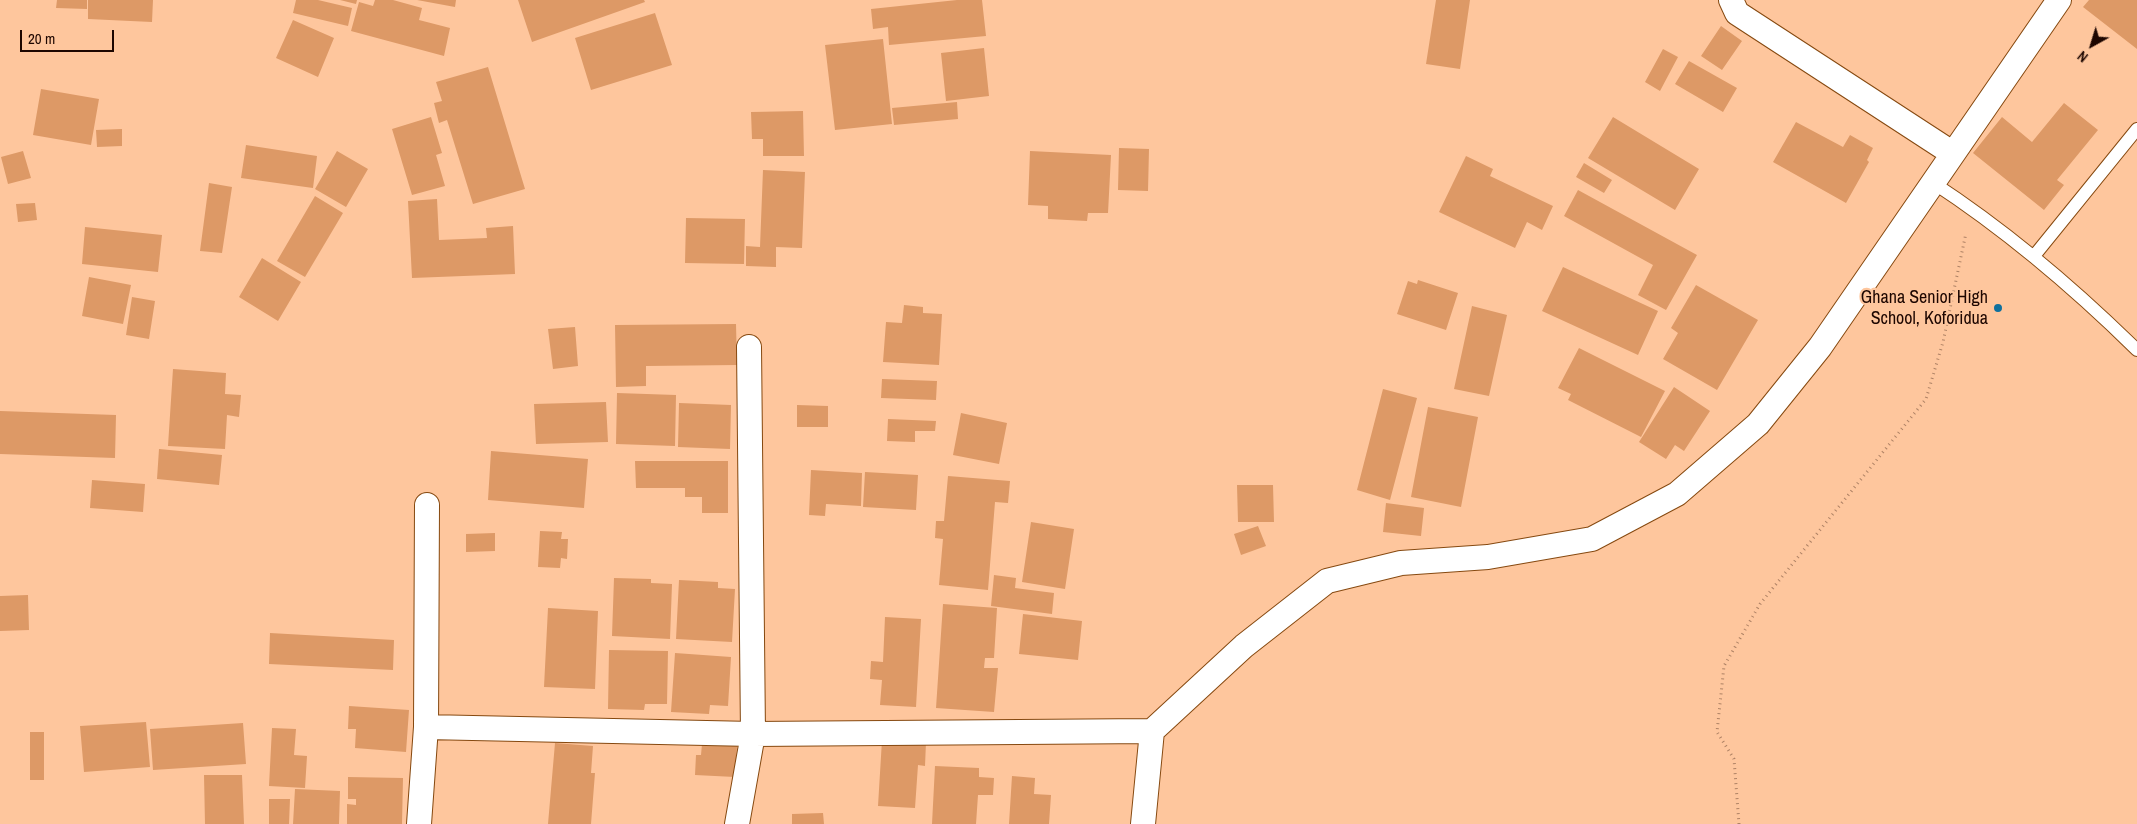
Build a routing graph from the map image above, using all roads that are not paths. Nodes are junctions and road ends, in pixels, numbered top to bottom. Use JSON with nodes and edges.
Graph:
{"nodes":[{"id":1,"x":1731,"y":0,"type":"edge"},
{"id":2,"x":2059,"y":0,"type":"edge"},
{"id":3,"x":2137,"y":129,"type":"edge"},
{"id":4,"x":1952,"y":153,"type":"junction"},
{"id":5,"x":1932,"y":182,"type":"junction"},
{"id":6,"x":2034,"y":256,"type":"junction"},
{"id":7,"x":749,"y":347,"type":"dead end"},
{"id":8,"x":2137,"y":350,"type":"edge"},
{"id":9,"x":427,"y":505,"type":"dead end"},
{"id":10,"x":426,"y":727,"type":"junction"},
{"id":11,"x":1152,"y":731,"type":"junction"},
{"id":12,"x":753,"y":734,"type":"junction"},
{"id":13,"x":419,"y":824,"type":"edge"},
{"id":14,"x":737,"y":824,"type":"edge"},
{"id":15,"x":1143,"y":824,"type":"edge"}],
"edges":[{"from":1,"to":4,"type":"street"},
{"from":2,"to":4,"type":"street"},
{"from":3,"to":6,"type":"lane"},
{"from":4,"to":5,"type":"street"},
{"from":5,"to":6,"type":"lane"},
{"from":5,"to":11,"type":"street"},
{"from":6,"to":8,"type":"lane"},
{"from":7,"to":12,"type":"street"},
{"from":9,"to":10,"type":"street"},
{"from":10,"to":12,"type":"street"},
{"from":10,"to":13,"type":"street"},
{"from":11,"to":12,"type":"street"},
{"from":11,"to":15,"type":"street"},
{"from":12,"to":14,"type":"street"}]}
